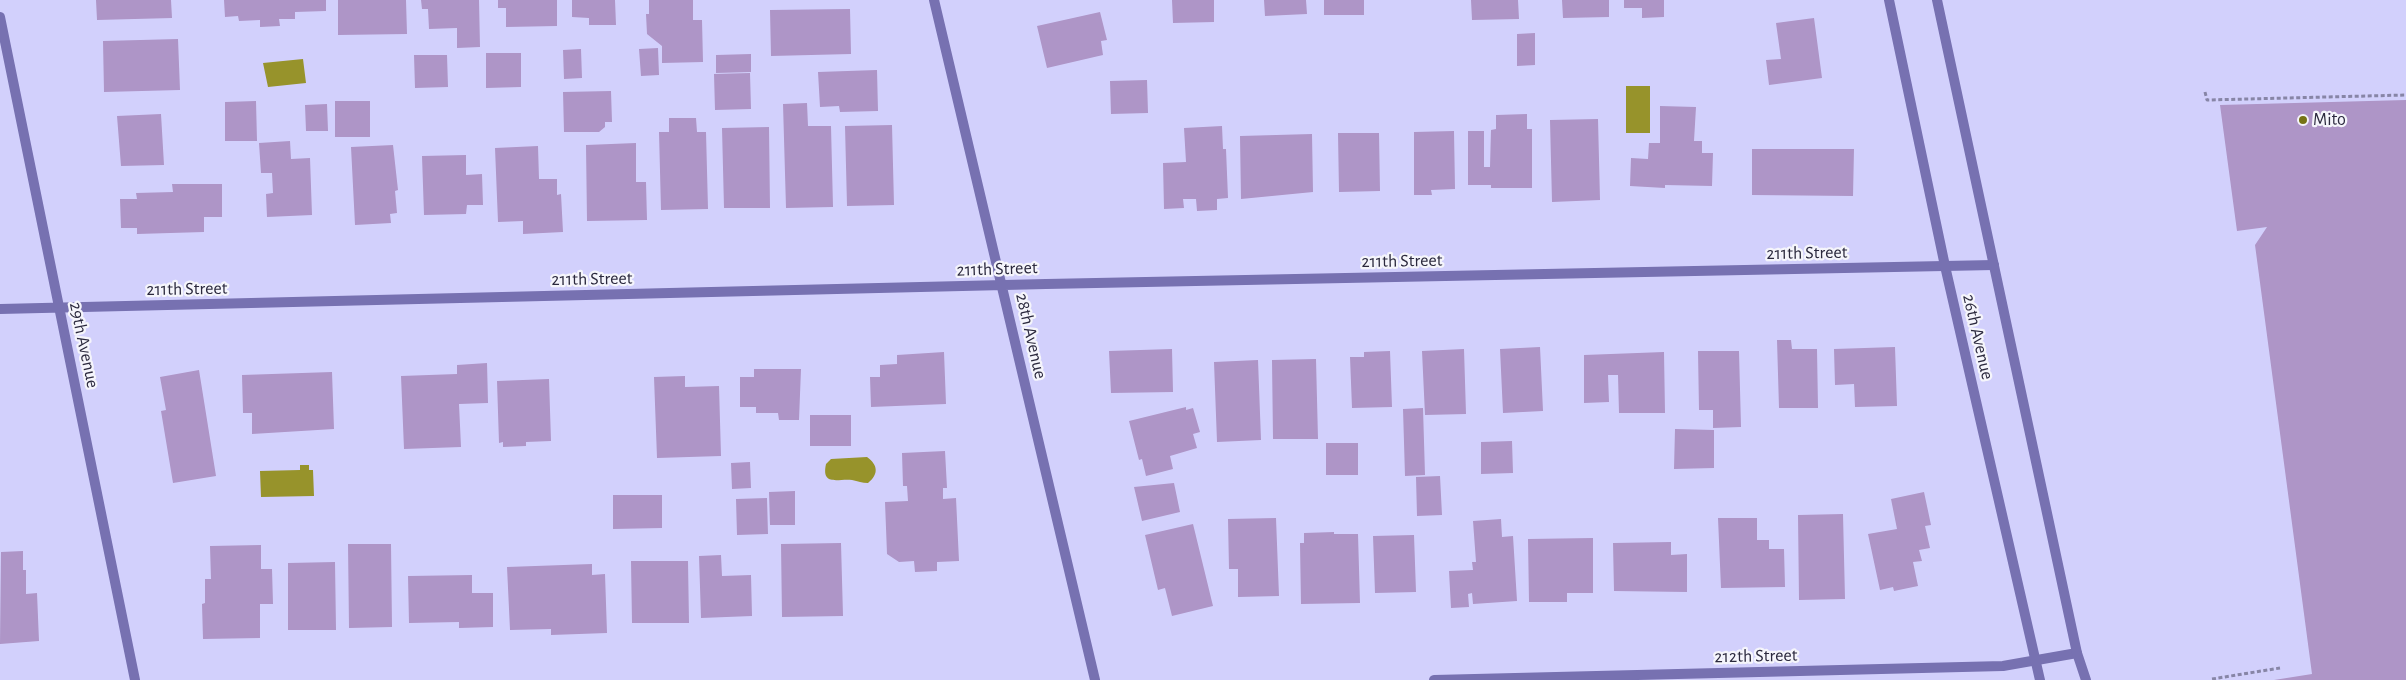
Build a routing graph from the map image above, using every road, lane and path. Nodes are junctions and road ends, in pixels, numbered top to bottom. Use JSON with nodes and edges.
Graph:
{"nodes":[{"id":1,"x":934,"y":0,"type":"edge"},
{"id":2,"x":1889,"y":0,"type":"edge"},
{"id":3,"x":1937,"y":0,"type":"edge"},
{"id":4,"x":0,"y":17,"type":"edge"},
{"id":5,"x":2205,"y":92,"type":"dead end"},
{"id":6,"x":2406,"y":95,"type":"edge"},
{"id":7,"x":1994,"y":265,"type":"junction"},
{"id":8,"x":1945,"y":266,"type":"junction"},
{"id":9,"x":1002,"y":285,"type":"junction"},
{"id":10,"x":60,"y":308,"type":"junction"},
{"id":11,"x":0,"y":309,"type":"edge"},
{"id":12,"x":2077,"y":653,"type":"junction"},
{"id":13,"x":2036,"y":662,"type":"junction"},
{"id":14,"x":2280,"y":668,"type":"dead end"},
{"id":15,"x":2212,"y":679,"type":"dead end"},
{"id":16,"x":135,"y":680,"type":"edge"},
{"id":17,"x":1095,"y":680,"type":"edge"},
{"id":18,"x":1434,"y":680,"type":"edge"},
{"id":19,"x":2040,"y":680,"type":"edge"},
{"id":20,"x":2086,"y":680,"type":"edge"}],
"edges":[{"from":1,"to":9,"type":"street","name":"28th Avenue"},
{"from":2,"to":8,"type":"street","name":"26th Avenue"},
{"from":3,"to":7,"type":"street","name":"26th Avenue"},
{"from":4,"to":10,"type":"street","name":"29th Avenue"},
{"from":5,"to":6,"type":"path"},
{"from":7,"to":8,"type":"street","name":"211th Street"},
{"from":7,"to":12,"type":"street","name":"26th Avenue"},
{"from":8,"to":9,"type":"street","name":"211th Street"},
{"from":8,"to":13,"type":"street","name":"26th Avenue"},
{"from":9,"to":10,"type":"street","name":"211th Street"},
{"from":9,"to":17,"type":"street","name":"28th Avenue"},
{"from":10,"to":11,"type":"street","name":"211th Street"},
{"from":10,"to":16,"type":"street","name":"29th Avenue"},
{"from":12,"to":13,"type":"street","name":"212th Street"},
{"from":12,"to":20,"type":"street","name":"26th Avenue"},
{"from":13,"to":18,"type":"street","name":"212th Street"},
{"from":13,"to":19,"type":"street","name":"26th Avenue"},
{"from":14,"to":15,"type":"path"}]}
